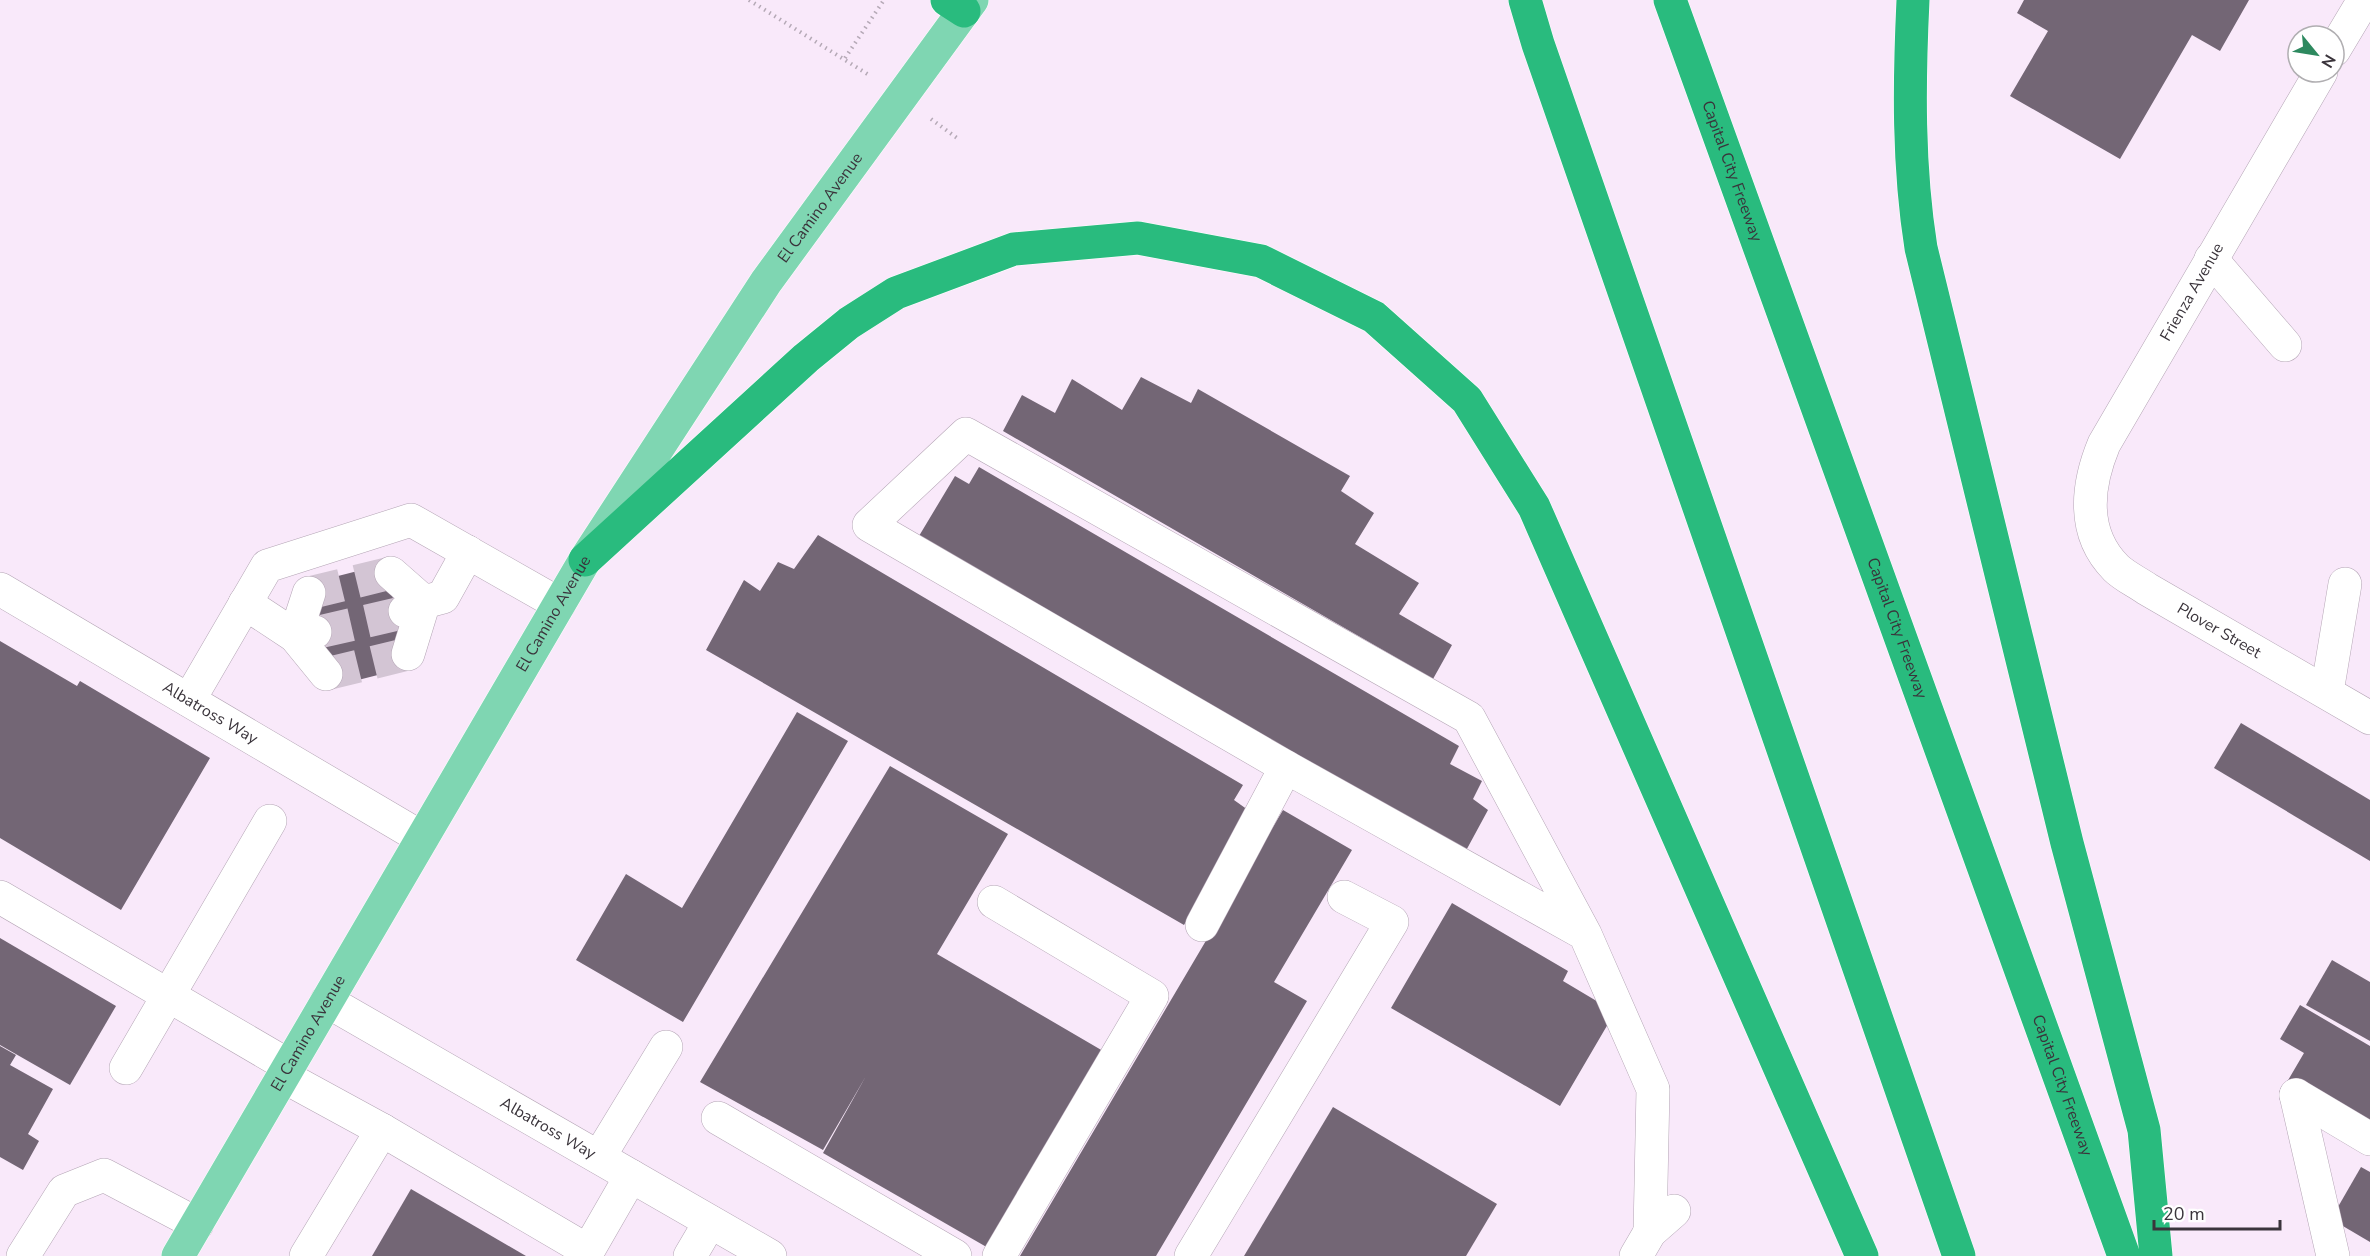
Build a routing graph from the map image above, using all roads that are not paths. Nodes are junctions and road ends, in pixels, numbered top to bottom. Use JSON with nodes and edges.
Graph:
{"nodes":[{"id":1,"x":1518,"y":0,"type":"edge"},
{"id":2,"x":1525,"y":0,"type":"edge"},
{"id":3,"x":1670,"y":0,"type":"edge"},
{"id":4,"x":1913,"y":0,"type":"edge"},
{"id":5,"x":2364,"y":0,"type":"edge"},
{"id":6,"x":961,"y":4,"type":"edge"},
{"id":7,"x":2346,"y":30,"type":"edge"},
{"id":8,"x":1538,"y":44,"type":"junction"},
{"id":9,"x":2314,"y":84,"type":"edge"},
{"id":10,"x":2211,"y":259,"type":"junction"},
{"id":11,"x":2284,"y":345,"type":"dead end"},
{"id":12,"x":2090,"y":521,"type":"joint"},
{"id":13,"x":468,"y":552,"type":"junction"},
{"id":14,"x":585,"y":560,"type":"junction"},
{"id":15,"x":391,"y":573,"type":"dead end"},
{"id":16,"x":2345,"y":584,"type":"dead end"},
{"id":17,"x":0,"y":589,"type":"edge"},
{"id":18,"x":309,"y":593,"type":"dead end"},
{"id":19,"x":245,"y":603,"type":"junction"},
{"id":20,"x":559,"y":604,"type":"junction"},
{"id":21,"x":413,"y":607,"type":"junction"},
{"id":22,"x":307,"y":634,"type":"junction"},
{"id":23,"x":408,"y":654,"type":"dead end"},
{"id":24,"x":326,"y":674,"type":"dead end"},
{"id":25,"x":2327,"y":693,"type":"junction"},
{"id":26,"x":189,"y":700,"type":"junction"},
{"id":27,"x":2370,"y":718,"type":"edge"},
{"id":28,"x":1286,"y":767,"type":"junction"},
{"id":29,"x":270,"y":821,"type":"dead end"},
{"id":30,"x":422,"y":838,"type":"junction"},
{"id":31,"x":0,"y":897,"type":"edge"},
{"id":32,"x":1344,"y":897,"type":"dead end"},
{"id":33,"x":994,"y":902,"type":"dead end"},
{"id":34,"x":1202,"y":926,"type":"dead end"},
{"id":35,"x":1585,"y":934,"type":"junction"},
{"id":36,"x":168,"y":995,"type":"junction"},
{"id":37,"x":327,"y":1001,"type":"junction"},
{"id":38,"x":666,"y":1047,"type":"dead end"},
{"id":39,"x":126,"y":1068,"type":"dead end"},
{"id":40,"x":286,"y":1071,"type":"junction"},
{"id":41,"x":718,"y":1118,"type":"dead end"},
{"id":42,"x":382,"y":1130,"type":"junction"},
{"id":43,"x":2370,"y":1139,"type":"edge"},
{"id":44,"x":598,"y":1157,"type":"junction"},
{"id":45,"x":631,"y":1176,"type":"junction"},
{"id":46,"x":1674,"y":1211,"type":"dead end"},
{"id":47,"x":710,"y":1222,"type":"junction"},
{"id":48,"x":197,"y":1224,"type":"junction"},
{"id":49,"x":1643,"y":1244,"type":"edge"},
{"id":50,"x":2339,"y":1252,"type":"edge"},
{"id":51,"x":586,"y":1253,"type":"edge"},
{"id":52,"x":22,"y":1256,"type":"edge"},
{"id":53,"x":178,"y":1256,"type":"edge"},
{"id":54,"x":306,"y":1256,"type":"edge"},
{"id":55,"x":690,"y":1256,"type":"edge"},
{"id":56,"x":770,"y":1256,"type":"edge"},
{"id":57,"x":956,"y":1256,"type":"edge"},
{"id":58,"x":999,"y":1256,"type":"edge"},
{"id":59,"x":1191,"y":1256,"type":"edge"},
{"id":60,"x":1862,"y":1256,"type":"edge"},
{"id":61,"x":1959,"y":1256,"type":"edge"},
{"id":62,"x":2124,"y":1256,"type":"edge"},
{"id":63,"x":2156,"y":1256,"type":"edge"}],
"edges":[{"from":1,"to":8,"type":"highway"},
{"from":2,"to":8,"type":"highway"},
{"from":3,"to":62,"type":"highway","name":"Capital City Freeway"},
{"from":4,"to":63,"type":"highway"},
{"from":5,"to":7,"type":"street"},
{"from":6,"to":14,"type":"main road","name":"El Camino Avenue"},
{"from":8,"to":61,"type":"highway"},
{"from":9,"to":10,"type":"street","name":"Frienza Avenue"},
{"from":10,"to":11,"type":"street"},
{"from":10,"to":12,"type":"street","name":"Frienza Avenue"},
{"from":12,"to":25,"type":"street","name":"Plover Street"},
{"from":13,"to":19,"type":"street"},
{"from":13,"to":20,"type":"street"},
{"from":13,"to":21,"type":"street"},
{"from":14,"to":20,"type":"main road","name":"El Camino Avenue"},
{"from":14,"to":60,"type":"highway"},
{"from":15,"to":21,"type":"street"},
{"from":16,"to":25,"type":"street"},
{"from":17,"to":26,"type":"street","name":"Albatross Way"},
{"from":18,"to":22,"type":"street"},
{"from":19,"to":22,"type":"street"},
{"from":19,"to":26,"type":"street"},
{"from":20,"to":30,"type":"main road","name":"El Camino Avenue"},
{"from":21,"to":23,"type":"street"},
{"from":22,"to":24,"type":"street"},
{"from":25,"to":27,"type":"street","name":"Plover Street"},
{"from":26,"to":30,"type":"street","name":"Albatross Way"},
{"from":28,"to":34,"type":"street"},
{"from":28,"to":35,"type":"street"},
{"from":28,"to":35,"type":"street"},
{"from":29,"to":36,"type":"street"},
{"from":30,"to":37,"type":"main road","name":"El Camino Avenue"},
{"from":31,"to":36,"type":"street"},
{"from":32,"to":59,"type":"street"},
{"from":33,"to":58,"type":"street"},
{"from":35,"to":49,"type":"street"},
{"from":36,"to":39,"type":"street"},
{"from":36,"to":40,"type":"street"},
{"from":37,"to":40,"type":"main road","name":"El Camino Avenue"},
{"from":37,"to":44,"type":"street","name":"Albatross Way"},
{"from":38,"to":44,"type":"street"},
{"from":40,"to":42,"type":"street"},
{"from":40,"to":48,"type":"main road","name":"El Camino Avenue"},
{"from":41,"to":57,"type":"street"},
{"from":42,"to":51,"type":"street"},
{"from":42,"to":54,"type":"street"},
{"from":43,"to":50,"type":"street"},
{"from":44,"to":45,"type":"street","name":"Albatross Way"},
{"from":45,"to":47,"type":"street","name":"Albatross Way"},
{"from":45,"to":51,"type":"street"},
{"from":46,"to":49,"type":"street"},
{"from":47,"to":55,"type":"street"},
{"from":47,"to":56,"type":"street","name":"Albatross Way"},
{"from":48,"to":52,"type":"street"},
{"from":48,"to":53,"type":"main road","name":"El Camino Avenue"}]}
